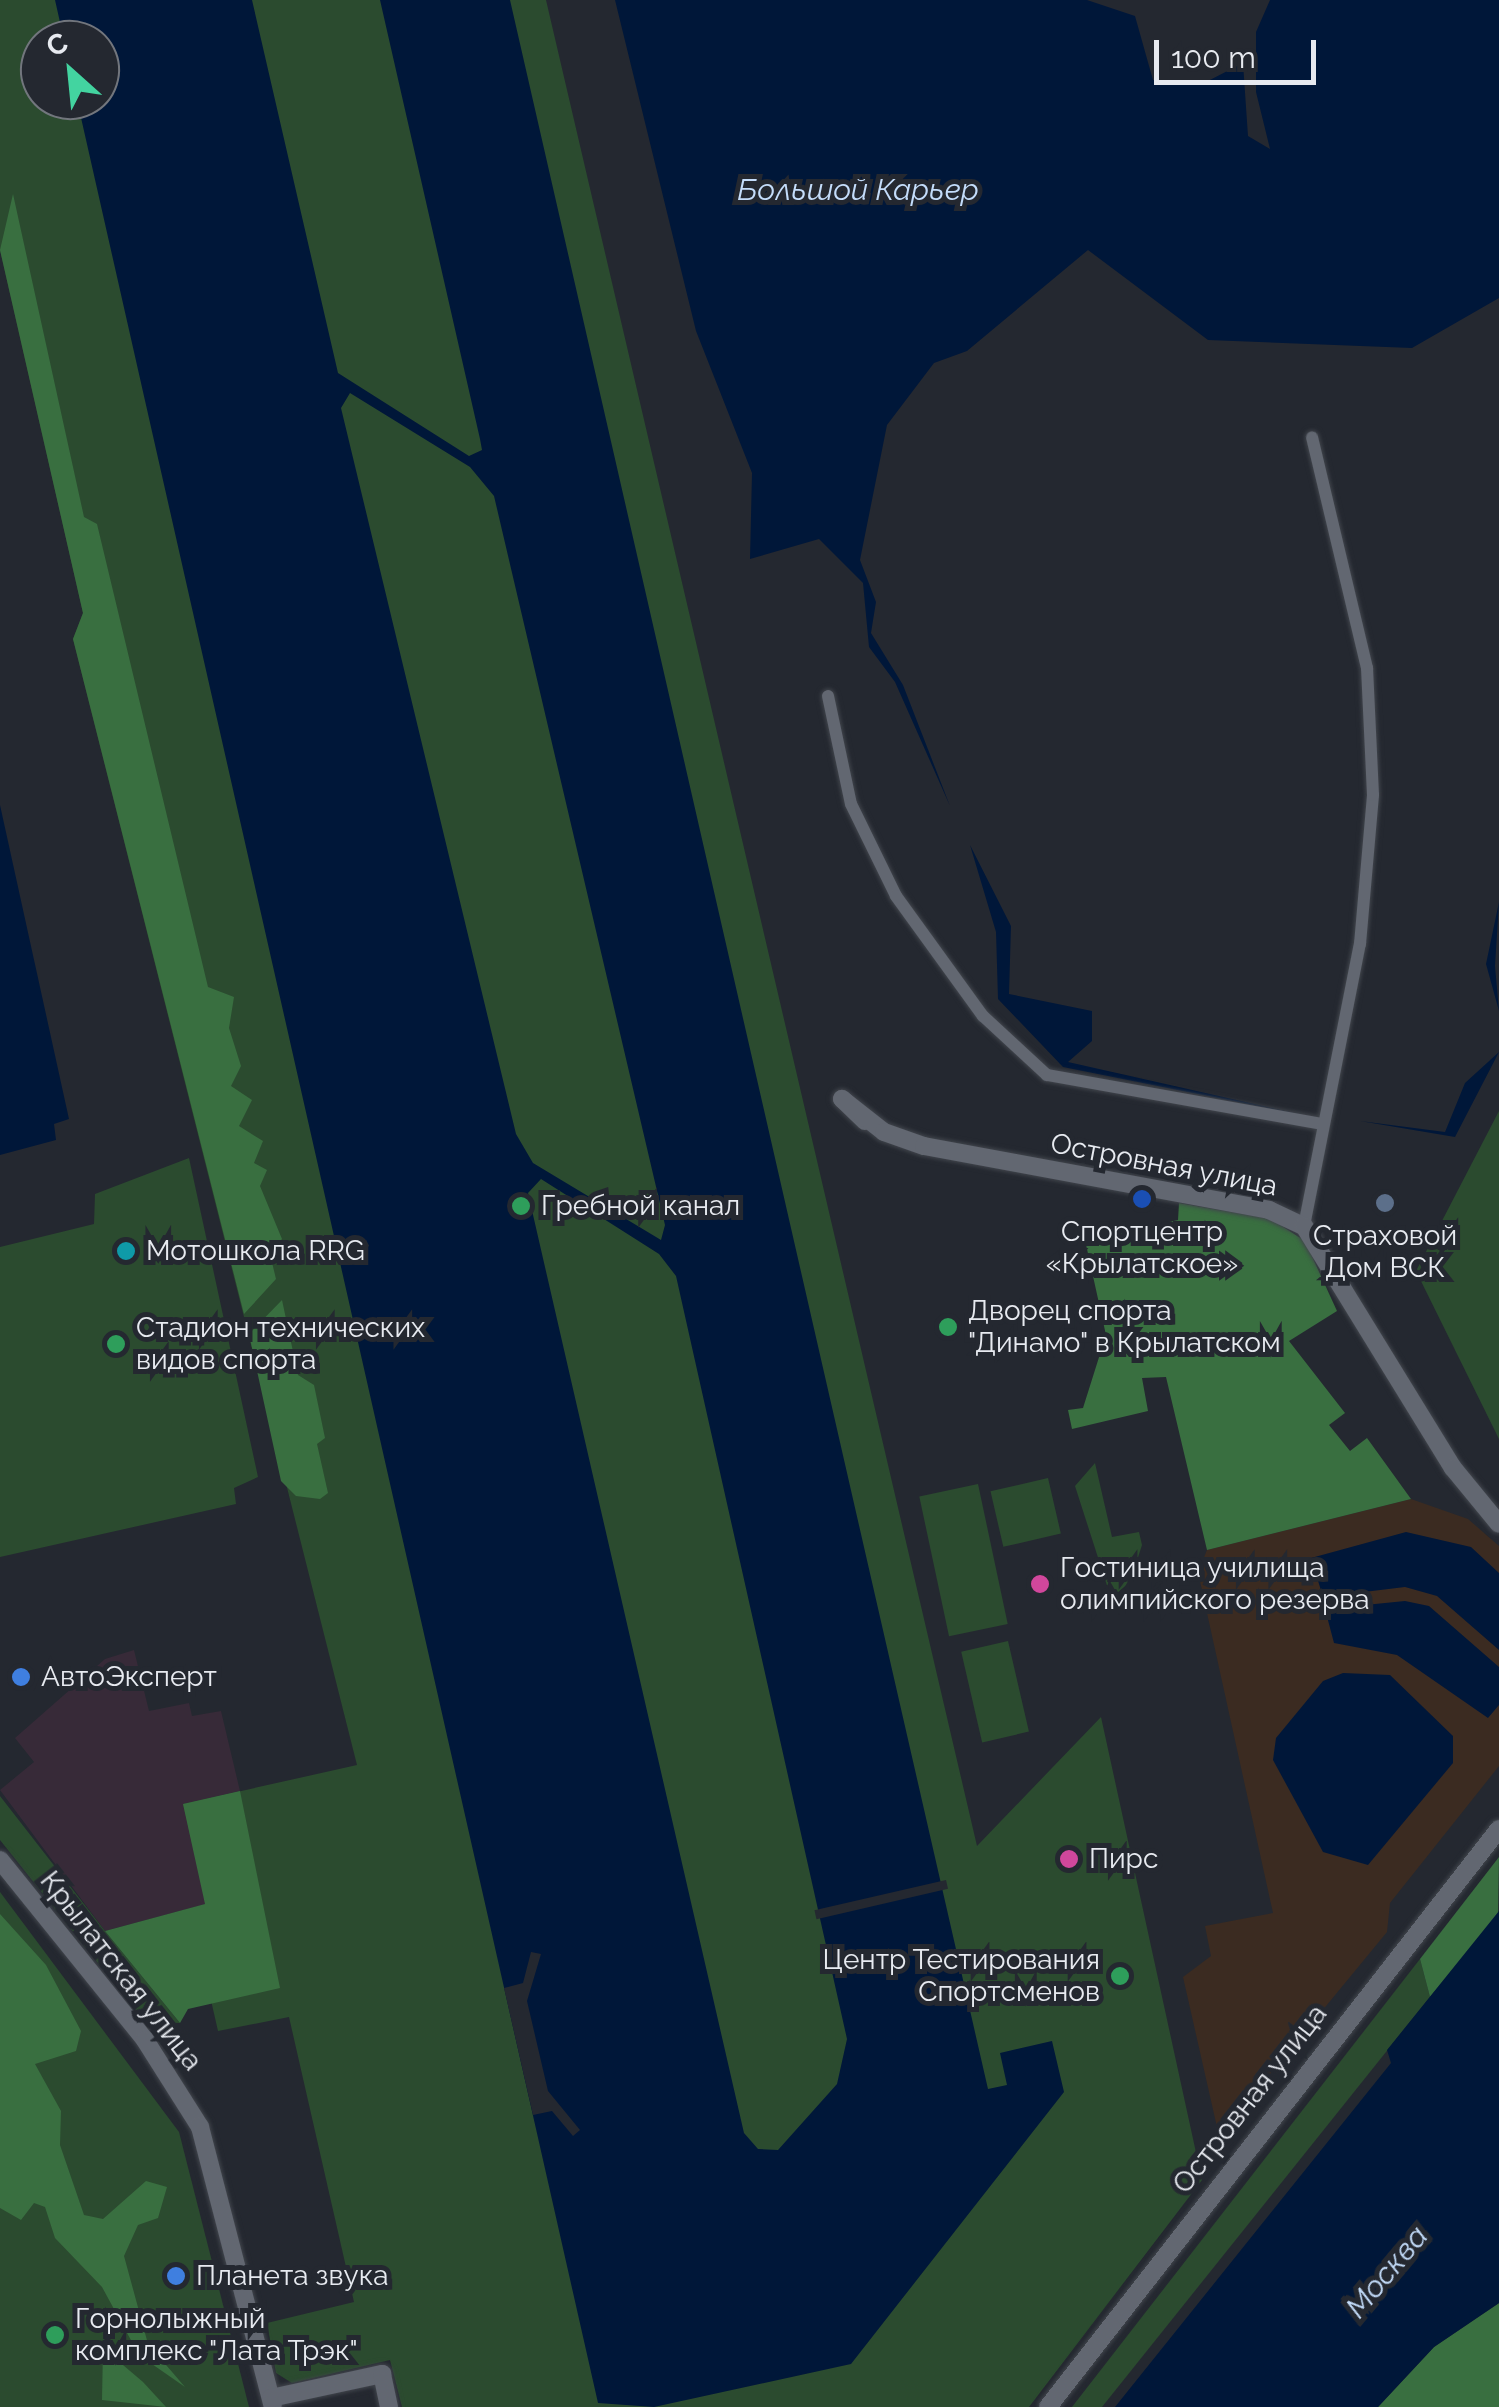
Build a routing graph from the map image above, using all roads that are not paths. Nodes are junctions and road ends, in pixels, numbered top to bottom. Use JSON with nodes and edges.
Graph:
{"nodes":[{"id":1,"x":1312,"y":437,"type":"dead end"},
{"id":2,"x":828,"y":696,"type":"dead end"},
{"id":3,"x":845,"y":1110,"type":"dead end"},
{"id":4,"x":1324,"y":1124,"type":"junction"},
{"id":5,"x":1304,"y":1226,"type":"junction"},
{"id":6,"x":1499,"y":1524,"type":"edge"},
{"id":7,"x":1499,"y":1829,"type":"edge"},
{"id":8,"x":0,"y":1860,"type":"edge"},
{"id":9,"x":272,"y":2403,"type":"edge"},
{"id":10,"x":389,"y":2407,"type":"edge"},
{"id":11,"x":1048,"y":2407,"type":"edge"}],
"edges":[{"from":1,"to":4,"type":"street"},
{"from":2,"to":4,"type":"street"},
{"from":3,"to":5,"type":"street","name":"Островная улица"},
{"from":4,"to":5,"type":"street"},
{"from":5,"to":6,"type":"street","name":"Островная улица"},
{"from":7,"to":11,"type":"street","name":"Островная улица"},
{"from":8,"to":9,"type":"street","name":"Крылатская улица"},
{"from":9,"to":10,"type":"street"}]}
